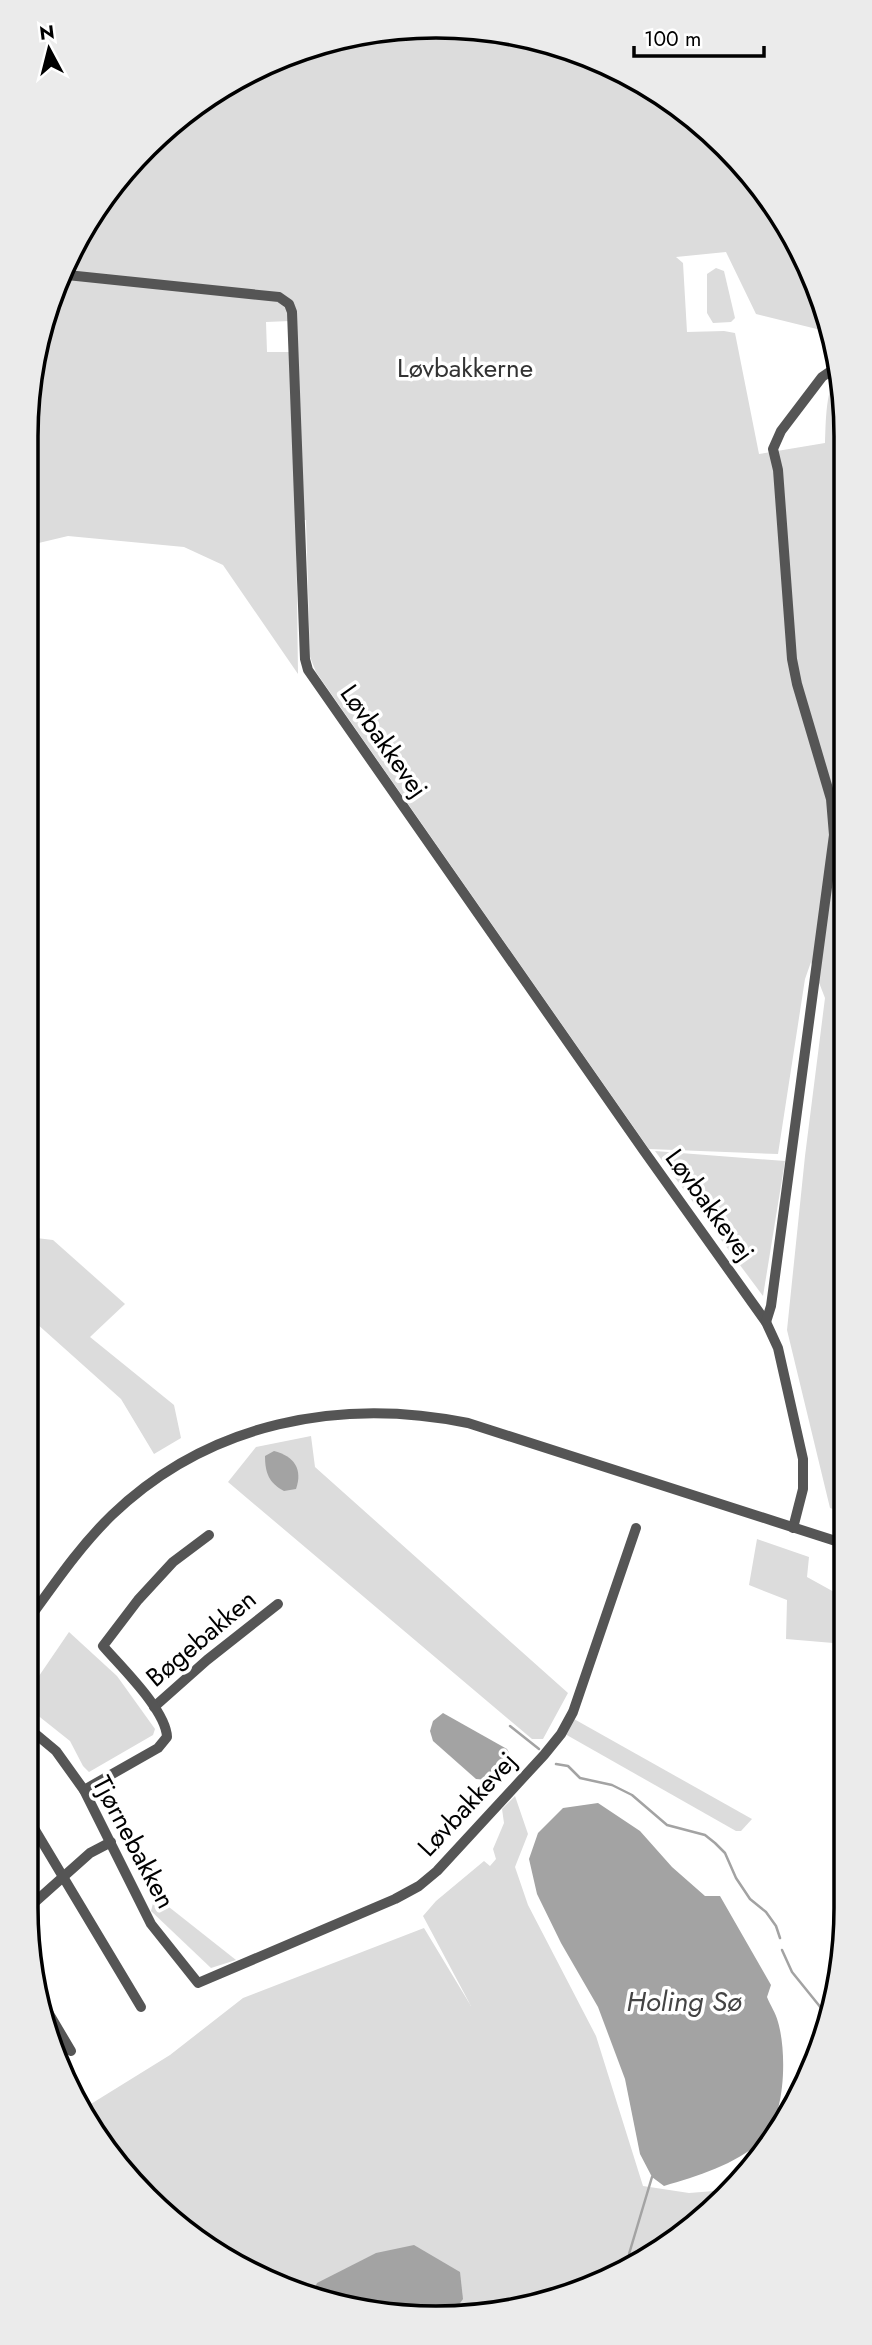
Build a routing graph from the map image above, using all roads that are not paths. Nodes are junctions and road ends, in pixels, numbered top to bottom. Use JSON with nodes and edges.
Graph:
{"nodes":[{"id":1,"x":73,"y":276,"type":"edge"},
{"id":2,"x":828,"y":373,"type":"edge"},
{"id":3,"x":834,"y":835,"type":"edge"},
{"id":4,"x":834,"y":835,"type":"edge"},
{"id":5,"x":766,"y":1322,"type":"junction"},
{"id":6,"x":636,"y":1528,"type":"dead end"},
{"id":7,"x":793,"y":1528,"type":"junction"},
{"id":8,"x":209,"y":1535,"type":"dead end"},
{"id":9,"x":834,"y":1541,"type":"edge"},
{"id":10,"x":278,"y":1604,"type":"dead end"},
{"id":11,"x":38,"y":1607,"type":"edge"},
{"id":12,"x":154,"y":1707,"type":"junction"},
{"id":13,"x":38,"y":1736,"type":"edge"},
{"id":14,"x":84,"y":1790,"type":"junction"},
{"id":15,"x":38,"y":1834,"type":"edge"},
{"id":16,"x":111,"y":1842,"type":"junction"},
{"id":17,"x":64,"y":1876,"type":"junction"},
{"id":18,"x":38,"y":1899,"type":"edge"},
{"id":19,"x":198,"y":1983,"type":"joint"},
{"id":20,"x":141,"y":2007,"type":"dead end"},
{"id":21,"x":57,"y":2027,"type":"edge"},
{"id":22,"x":71,"y":2051,"type":"dead end"}],
"edges":[{"from":1,"to":5,"type":"street","name":"Løvbakkevej"},
{"from":2,"to":4,"type":"street","name":"Løvbakkevej"},
{"from":3,"to":5,"type":"street","name":"Løvbakkevej"},
{"from":5,"to":7,"type":"street","name":"Løvbakkevej"},
{"from":6,"to":19,"type":"street","name":"Løvbakkevej"},
{"from":7,"to":9,"type":"street"},
{"from":7,"to":11,"type":"street"},
{"from":8,"to":12,"type":"street","name":"Bøgebakken"},
{"from":10,"to":12,"type":"street","name":"Bøgebakken"},
{"from":12,"to":14,"type":"street","name":"Bøgebakken"},
{"from":13,"to":14,"type":"street","name":"Tjørnebakken"},
{"from":14,"to":16,"type":"street","name":"Tjørnebakken"},
{"from":15,"to":17,"type":"street"},
{"from":16,"to":17,"type":"street"},
{"from":16,"to":19,"type":"street","name":"Tjørnebakken"},
{"from":17,"to":18,"type":"street"},
{"from":17,"to":20,"type":"street"},
{"from":21,"to":22,"type":"street"}]}
